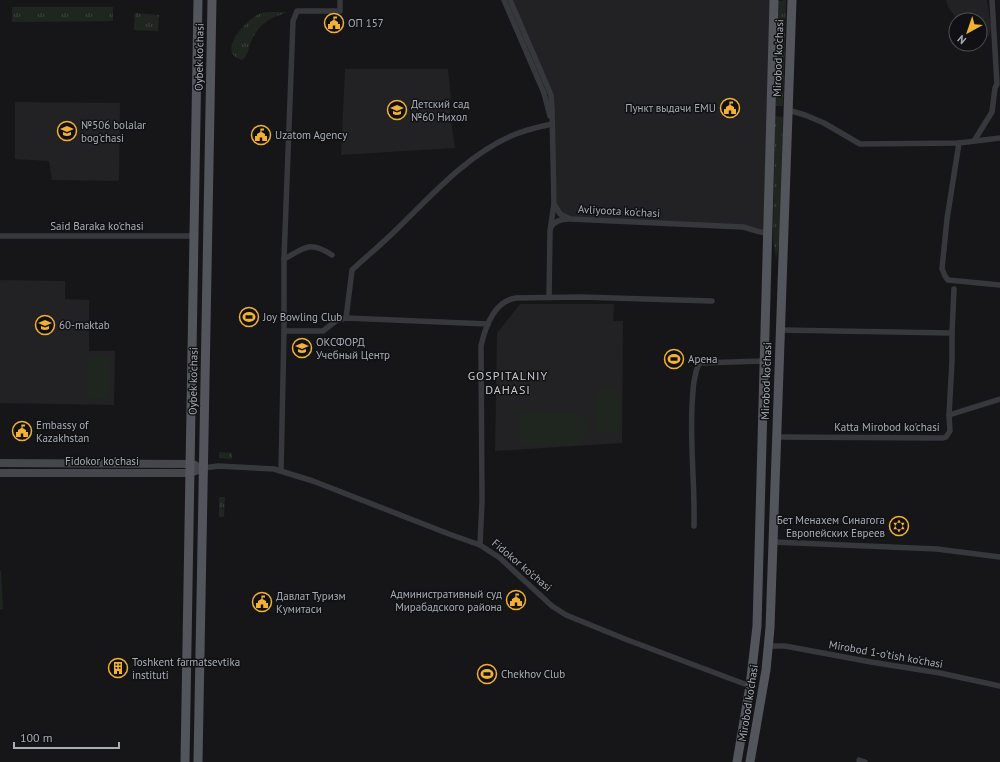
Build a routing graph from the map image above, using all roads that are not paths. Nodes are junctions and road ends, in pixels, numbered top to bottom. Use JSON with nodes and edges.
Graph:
{"nodes":[{"id":1,"x":198,"y":0,"type":"edge"},
{"id":2,"x":212,"y":0,"type":"edge"},
{"id":3,"x":340,"y":0,"type":"edge"},
{"id":4,"x":504,"y":0,"type":"edge"},
{"id":5,"x":510,"y":0,"type":"edge"},
{"id":6,"x":774,"y":0,"type":"edge"},
{"id":7,"x":792,"y":0,"type":"edge"},
{"id":8,"x":992,"y":0,"type":"edge"},
{"id":9,"x":788,"y":110,"type":"junction"},
{"id":10,"x":552,"y":124,"type":"junction"},
{"id":11,"x":1000,"y":138,"type":"edge"},
{"id":12,"x":974,"y":141,"type":"junction"},
{"id":13,"x":959,"y":143,"type":"junction"},
{"id":14,"x":554,"y":204,"type":"junction"},
{"id":15,"x":570,"y":219,"type":"junction"},
{"id":16,"x":551,"y":227,"type":"junction"},
{"id":17,"x":768,"y":233,"type":"junction"},
{"id":18,"x":0,"y":236,"type":"edge"},
{"id":19,"x":194,"y":236,"type":"junction"},
{"id":20,"x":332,"y":255,"type":"dead end"},
{"id":21,"x":284,"y":259,"type":"junction"},
{"id":22,"x":1000,"y":285,"type":"edge"},
{"id":23,"x":954,"y":289,"type":"dead end"},
{"id":24,"x":549,"y":297,"type":"junction"},
{"id":25,"x":712,"y":301,"type":"dead end"},
{"id":26,"x":766,"y":306,"type":"junction"},
{"id":27,"x":781,"y":307,"type":"junction"},
{"id":28,"x":346,"y":318,"type":"junction"},
{"id":29,"x":488,"y":324,"type":"junction"},
{"id":30,"x":780,"y":330,"type":"junction"},
{"id":31,"x":284,"y":331,"type":"junction"},
{"id":32,"x":952,"y":333,"type":"junction"},
{"id":33,"x":764,"y":361,"type":"junction"},
{"id":34,"x":1000,"y":399,"type":"edge"},
{"id":35,"x":949,"y":415,"type":"junction"},
{"id":36,"x":776,"y":437,"type":"junction"},
{"id":37,"x":0,"y":463,"type":"edge"},
{"id":38,"x":190,"y":468,"type":"junction"},
{"id":39,"x":204,"y":468,"type":"junction"},
{"id":40,"x":282,"y":471,"type":"junction"},
{"id":41,"x":0,"y":472,"type":"edge"},
{"id":42,"x":694,"y":526,"type":"dead end"},
{"id":43,"x":773,"y":542,"type":"junction"},
{"id":44,"x":480,"y":545,"type":"junction"},
{"id":45,"x":1000,"y":557,"type":"edge"},
{"id":46,"x":759,"y":561,"type":"junction"},
{"id":47,"x":772,"y":562,"type":"junction"},
{"id":48,"x":769,"y":646,"type":"junction"},
{"id":49,"x":750,"y":686,"type":"junction"},
{"id":50,"x":1000,"y":686,"type":"edge"},
{"id":51,"x":737,"y":761,"type":"edge"},
{"id":52,"x":185,"y":762,"type":"edge"},
{"id":53,"x":198,"y":762,"type":"edge"},
{"id":54,"x":750,"y":762,"type":"edge"}],
"edges":[{"from":1,"to":19,"type":"main road","name":"Oybek ko'chasi"},
{"from":2,"to":39,"type":"main road","name":"Oybek ko'chasi"},
{"from":3,"to":21,"type":"street"},
{"from":4,"to":10,"type":"street"},
{"from":5,"to":10,"type":"street"},
{"from":6,"to":17,"type":"main road","name":"Mirobod ko'chasi"},
{"from":7,"to":9,"type":"main road","name":"Mirobod ko'chasi"},
{"from":8,"to":12,"type":"street"},
{"from":9,"to":13,"type":"street"},
{"from":9,"to":27,"type":"main road","name":"Mirobod ko'chasi"},
{"from":10,"to":14,"type":"street"},
{"from":10,"to":28,"type":"street"},
{"from":11,"to":12,"type":"street"},
{"from":12,"to":13,"type":"street"},
{"from":13,"to":22,"type":"street"},
{"from":14,"to":15,"type":"street","name":"Avliyoota ko'chasi"},
{"from":14,"to":16,"type":"street"},
{"from":15,"to":16,"type":"street"},
{"from":15,"to":17,"type":"street","name":"Avliyoota ko'chasi"},
{"from":16,"to":24,"type":"street"},
{"from":17,"to":26,"type":"main road","name":"Mirobod ko'chasi"},
{"from":18,"to":19,"type":"street","name":"Said Baraka ko'chasi"},
{"from":19,"to":38,"type":"main road","name":"Oybek ko'chasi"},
{"from":20,"to":21,"type":"street"},
{"from":21,"to":31,"type":"street"},
{"from":23,"to":32,"type":"street"},
{"from":24,"to":25,"type":"street"},
{"from":24,"to":29,"type":"street"},
{"from":26,"to":27,"type":"main road"},
{"from":26,"to":33,"type":"main road","name":"Mirobod ko'chasi"},
{"from":27,"to":30,"type":"main road","name":"Mirobod ko'chasi"},
{"from":28,"to":29,"type":"street"},
{"from":28,"to":31,"type":"street"},
{"from":29,"to":44,"type":"street"},
{"from":30,"to":32,"type":"street"},
{"from":30,"to":36,"type":"main road","name":"Mirobod ko'chasi"},
{"from":31,"to":40,"type":"street"},
{"from":32,"to":35,"type":"street"},
{"from":33,"to":42,"type":"street"},
{"from":33,"to":46,"type":"main road","name":"Mirobod ko'chasi"},
{"from":34,"to":35,"type":"street","name":"Katta Mirobod ko'chasi"},
{"from":35,"to":36,"type":"street","name":"Katta Mirobod ko'chasi"},
{"from":36,"to":43,"type":"main road","name":"Mirobod ko'chasi"},
{"from":37,"to":38,"type":"main road","name":"Fidokor ko'chasi"},
{"from":38,"to":39,"type":"main road","name":"Fidokor ko'chasi"},
{"from":38,"to":41,"type":"main road","name":"Fidokor ko'chasi"},
{"from":38,"to":52,"type":"main road","name":"Oybek ko'chasi"},
{"from":39,"to":40,"type":"street","name":"Fidokor ko'chasi"},
{"from":39,"to":53,"type":"main road","name":"Oybek ko'chasi"},
{"from":40,"to":44,"type":"street","name":"Fidokor ko'chasi"},
{"from":43,"to":45,"type":"street"},
{"from":43,"to":47,"type":"main road","name":"Mirobod ko'chasi"},
{"from":44,"to":49,"type":"street","name":"Fidokor ko'chasi"},
{"from":46,"to":47,"type":"main road"},
{"from":46,"to":49,"type":"main road","name":"Mirobod ko'chasi"},
{"from":47,"to":48,"type":"main road","name":"Mirobod ko'chasi"},
{"from":48,"to":50,"type":"street","name":"Mirobod 1-o'tish ko'chasi"},
{"from":48,"to":54,"type":"main road","name":"Mirobod ko'chasi"},
{"from":49,"to":51,"type":"main road","name":"Mirobod ko'chasi"},
{"from":51,"to":54,"type":"main road"}]}
